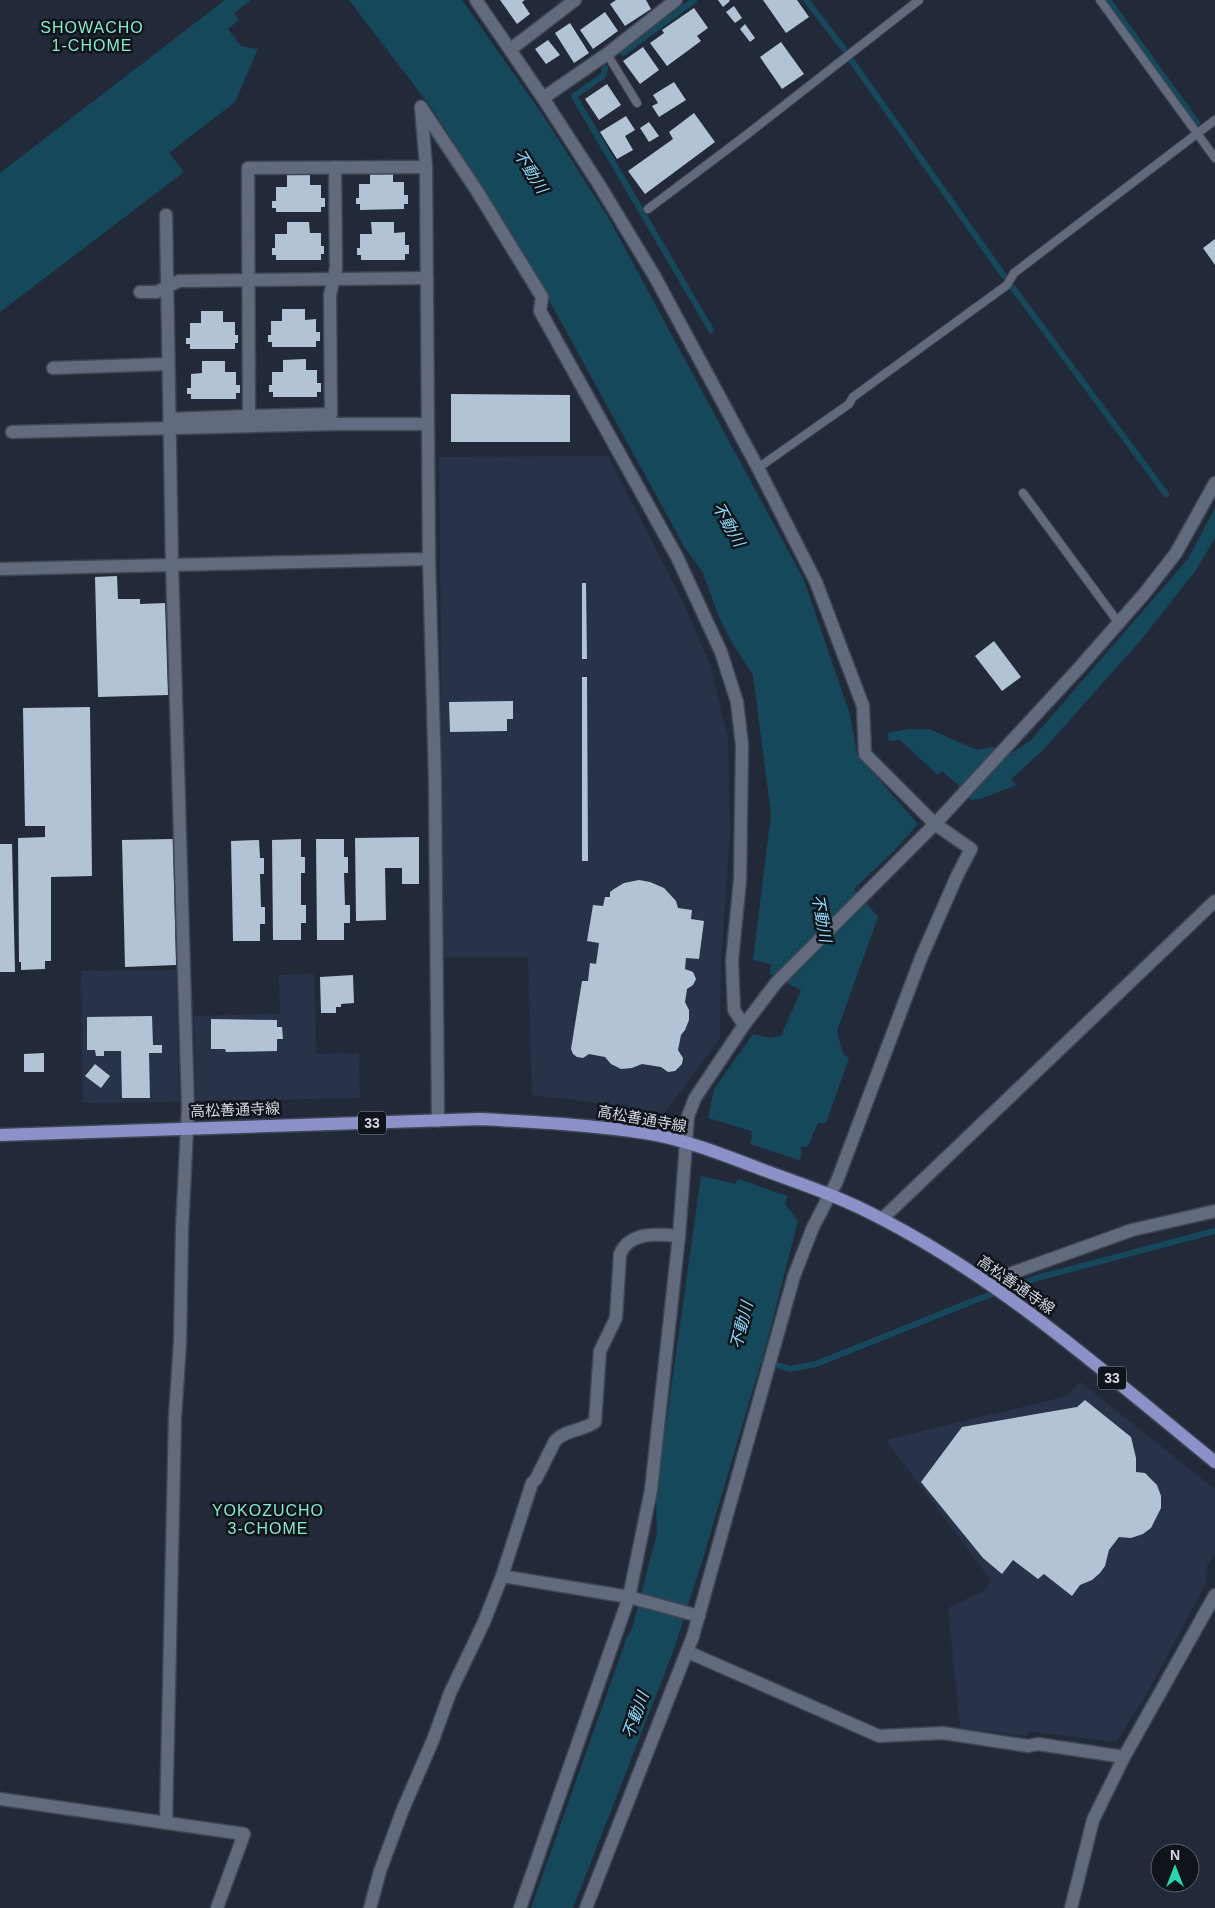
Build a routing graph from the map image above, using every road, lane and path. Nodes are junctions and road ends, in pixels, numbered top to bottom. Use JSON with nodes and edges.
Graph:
{"nodes":[{"id":1,"x":476,"y":0,"type":"edge"},
{"id":2,"x":575,"y":0,"type":"edge"},
{"id":3,"x":676,"y":0,"type":"edge"},
{"id":4,"x":919,"y":0,"type":"edge"},
{"id":5,"x":1100,"y":0,"type":"edge"},
{"id":6,"x":511,"y":49,"type":"junction"},
{"id":7,"x":607,"y":54,"type":"junction"},
{"id":8,"x":543,"y":98,"type":"junction"},
{"id":9,"x":637,"y":103,"type":"dead end"},
{"id":10,"x":1215,"y":120,"type":"edge"},
{"id":11,"x":1198,"y":134,"type":"junction"},
{"id":12,"x":1215,"y":158,"type":"edge"},
{"id":13,"x":426,"y":166,"type":"junction"},
{"id":14,"x":335,"y":167,"type":"junction"},
{"id":15,"x":648,"y":209,"type":"dead end"},
{"id":16,"x":166,"y":215,"type":"dead end"},
{"id":17,"x":427,"y":278,"type":"junction"},
{"id":18,"x":334,"y":279,"type":"junction"},
{"id":19,"x":249,"y":280,"type":"junction"},
{"id":20,"x":167,"y":287,"type":"junction"},
{"id":21,"x":140,"y":292,"type":"dead end"},
{"id":22,"x":168,"y":364,"type":"junction"},
{"id":23,"x":53,"y":368,"type":"dead end"},
{"id":24,"x":249,"y":416,"type":"junction"},
{"id":25,"x":170,"y":424,"type":"junction"},
{"id":26,"x":428,"y":424,"type":"junction"},
{"id":27,"x":12,"y":432,"type":"dead end"},
{"id":28,"x":758,"y":468,"type":"junction"},
{"id":29,"x":1215,"y":483,"type":"edge"},
{"id":30,"x":1023,"y":493,"type":"dead end"},
{"id":31,"x":429,"y":559,"type":"junction"},
{"id":32,"x":172,"y":564,"type":"junction"},
{"id":33,"x":0,"y":569,"type":"edge"},
{"id":34,"x":1118,"y":622,"type":"junction"},
{"id":35,"x":936,"y":824,"type":"junction"},
{"id":36,"x":1215,"y":901,"type":"edge"},
{"id":37,"x":744,"y":1026,"type":"junction"},
{"id":38,"x":438,"y":1121,"type":"junction"},
{"id":39,"x":187,"y":1128,"type":"junction"},
{"id":40,"x":0,"y":1135,"type":"edge"},
{"id":41,"x":686,"y":1142,"type":"junction"},
{"id":42,"x":829,"y":1194,"type":"junction"},
{"id":43,"x":1215,"y":1211,"type":"edge"},
{"id":44,"x":882,"y":1219,"type":"junction"},
{"id":45,"x":679,"y":1236,"type":"junction"},
{"id":46,"x":991,"y":1284,"type":"junction"},
{"id":47,"x":1215,"y":1462,"type":"edge"},
{"id":48,"x":502,"y":1576,"type":"junction"},
{"id":49,"x":1215,"y":1595,"type":"edge"},
{"id":50,"x":634,"y":1598,"type":"junction"},
{"id":51,"x":695,"y":1615,"type":"junction"},
{"id":52,"x":688,"y":1652,"type":"junction"},
{"id":53,"x":1124,"y":1757,"type":"junction"},
{"id":54,"x":0,"y":1799,"type":"edge"},
{"id":55,"x":166,"y":1823,"type":"junction"},
{"id":56,"x":217,"y":1908,"type":"edge"},
{"id":57,"x":370,"y":1908,"type":"edge"},
{"id":58,"x":520,"y":1908,"type":"edge"},
{"id":59,"x":586,"y":1908,"type":"edge"},
{"id":60,"x":1071,"y":1908,"type":"edge"}],
"edges":[{"from":1,"to":6,"type":"street"},
{"from":2,"to":6,"type":"street"},
{"from":3,"to":7,"type":"street"},
{"from":4,"to":15,"type":"lane"},
{"from":5,"to":11,"type":"lane"},
{"from":6,"to":8,"type":"street"},
{"from":7,"to":8,"type":"street"},
{"from":7,"to":9,"type":"lane"},
{"from":8,"to":28,"type":"street"},
{"from":10,"to":11,"type":"lane"},
{"from":11,"to":12,"type":"lane"},
{"from":11,"to":28,"type":"lane"},
{"from":13,"to":14,"type":"street"},
{"from":13,"to":17,"type":"street"},
{"from":13,"to":37,"type":"street"},
{"from":14,"to":18,"type":"street"},
{"from":14,"to":19,"type":"street"},
{"from":16,"to":20,"type":"street"},
{"from":17,"to":18,"type":"street"},
{"from":17,"to":26,"type":"street"},
{"from":18,"to":19,"type":"street"},
{"from":18,"to":24,"type":"street"},
{"from":19,"to":20,"type":"street"},
{"from":19,"to":24,"type":"street"},
{"from":20,"to":21,"type":"street"},
{"from":20,"to":22,"type":"street"},
{"from":22,"to":23,"type":"street"},
{"from":22,"to":25,"type":"street"},
{"from":24,"to":25,"type":"street"},
{"from":25,"to":26,"type":"street"},
{"from":25,"to":27,"type":"street"},
{"from":25,"to":32,"type":"street"},
{"from":26,"to":31,"type":"street"},
{"from":28,"to":35,"type":"street"},
{"from":29,"to":34,"type":"street"},
{"from":30,"to":34,"type":"lane"},
{"from":31,"to":32,"type":"street"},
{"from":31,"to":38,"type":"street"},
{"from":32,"to":33,"type":"street"},
{"from":32,"to":39,"type":"street"},
{"from":34,"to":35,"type":"street"},
{"from":35,"to":37,"type":"street"},
{"from":35,"to":42,"type":"street"},
{"from":36,"to":44,"type":"street"},
{"from":37,"to":41,"type":"street"},
{"from":38,"to":39,"type":"main road","name":"高松善通寺線","number":"33"},
{"from":38,"to":41,"type":"main road","name":"高松善通寺線","number":"33"},
{"from":39,"to":40,"type":"main road","name":"高松善通寺線","number":"33"},
{"from":39,"to":55,"type":"street"},
{"from":41,"to":42,"type":"main road","name":"高松善通寺線","number":"33"},
{"from":41,"to":45,"type":"street"},
{"from":42,"to":44,"type":"main road","name":"高松善通寺線","number":"33"},
{"from":42,"to":51,"type":"street"},
{"from":43,"to":46,"type":"street"},
{"from":44,"to":46,"type":"main road","name":"高松善通寺線","number":"33"},
{"from":45,"to":48,"type":"street"},
{"from":45,"to":50,"type":"street"},
{"from":46,"to":47,"type":"main road","name":"高松善通寺線","number":"33"},
{"from":48,"to":50,"type":"street"},
{"from":48,"to":57,"type":"street"},
{"from":49,"to":53,"type":"street"},
{"from":50,"to":51,"type":"street"},
{"from":50,"to":58,"type":"street"},
{"from":51,"to":52,"type":"street"},
{"from":52,"to":53,"type":"street"},
{"from":52,"to":59,"type":"street"},
{"from":53,"to":60,"type":"street"},
{"from":54,"to":55,"type":"street"},
{"from":55,"to":56,"type":"street"}]}
